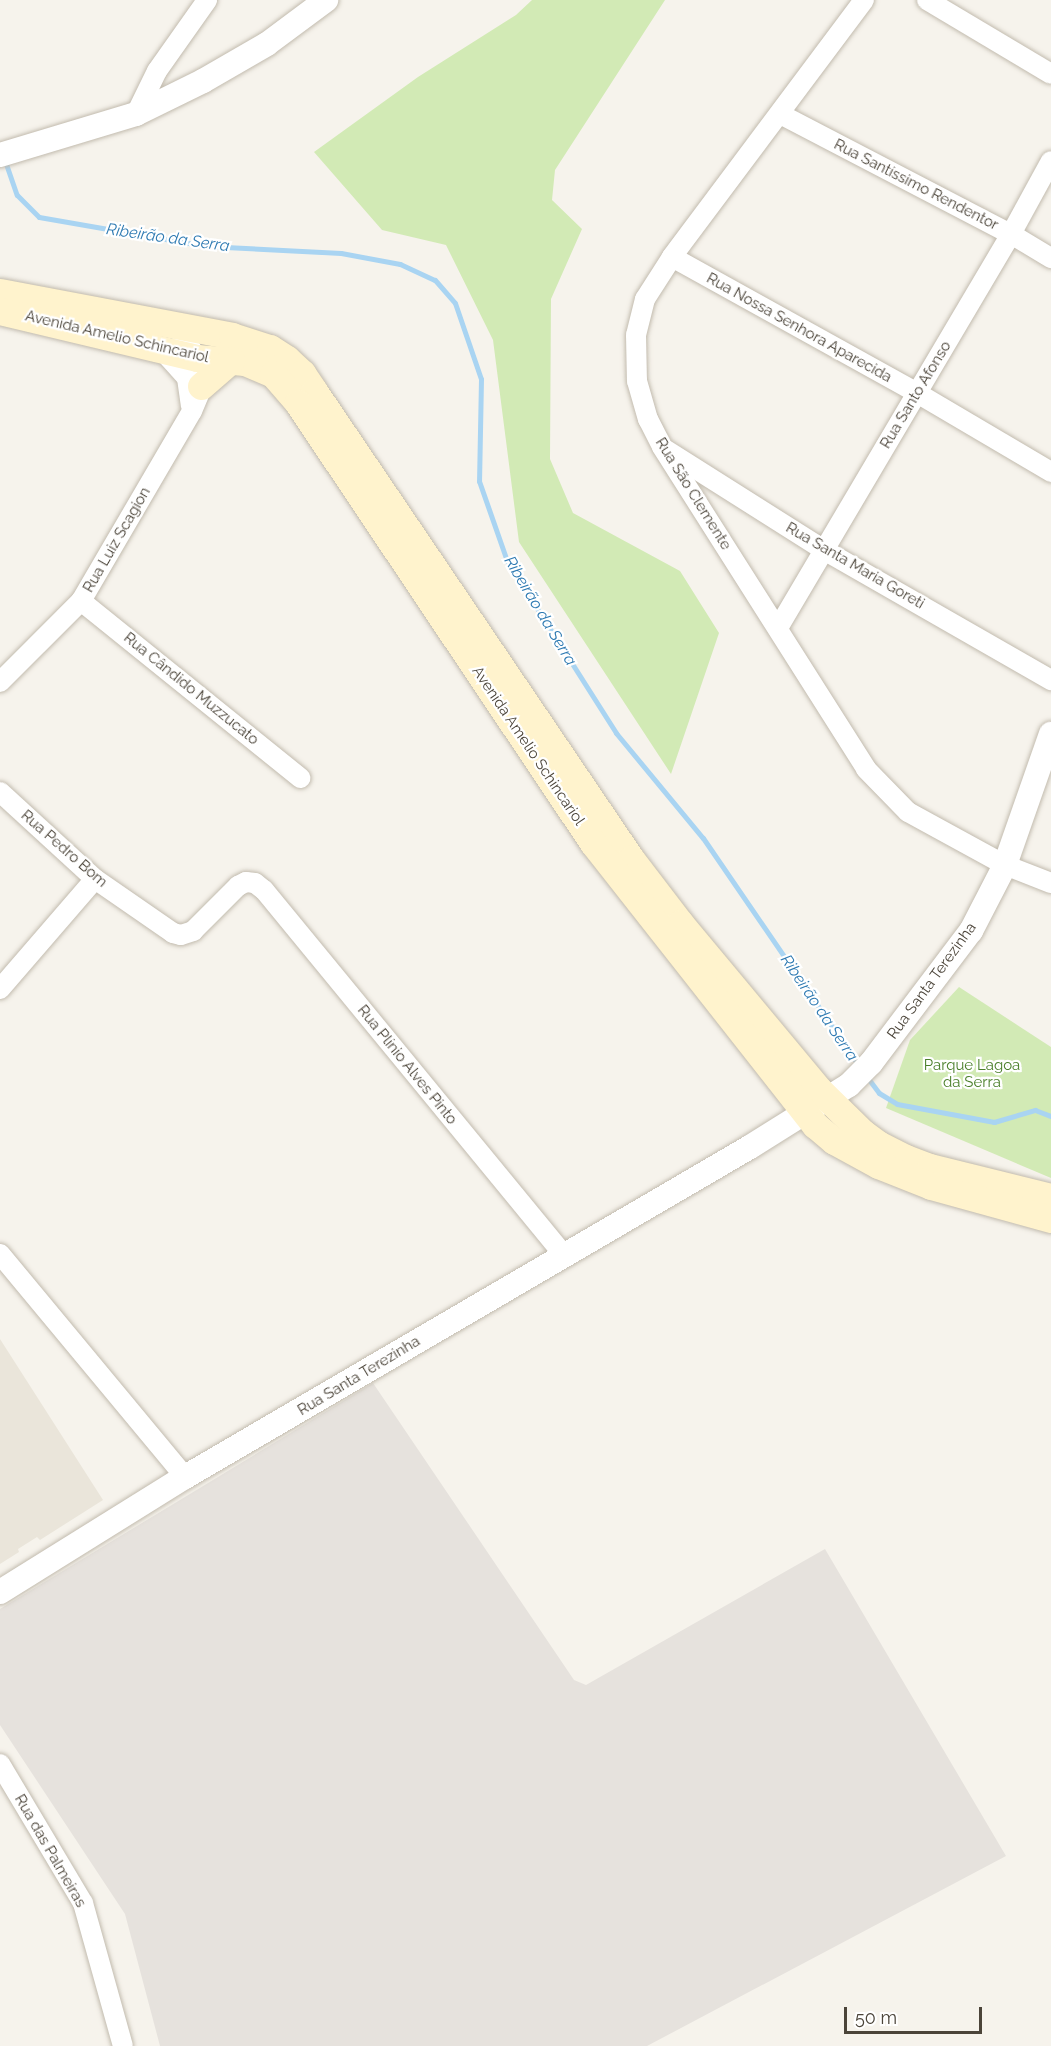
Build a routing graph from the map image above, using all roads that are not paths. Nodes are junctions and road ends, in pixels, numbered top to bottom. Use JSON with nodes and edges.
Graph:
{"nodes":[{"id":1,"x":207,"y":0,"type":"edge"},
{"id":2,"x":326,"y":0,"type":"edge"},
{"id":3,"x":864,"y":0,"type":"edge"},
{"id":4,"x":927,"y":0,"type":"edge"},
{"id":5,"x":1051,"y":74,"type":"edge"},
{"id":6,"x":136,"y":114,"type":"junction"},
{"id":7,"x":780,"y":114,"type":"junction"},
{"id":8,"x":0,"y":155,"type":"edge"},
{"id":9,"x":1051,"y":161,"type":"edge"},
{"id":10,"x":1011,"y":234,"type":"junction"},
{"id":11,"x":672,"y":257,"type":"junction"},
{"id":12,"x":1051,"y":258,"type":"edge"},
{"id":13,"x":0,"y":292,"type":"edge"},
{"id":14,"x":0,"y":311,"type":"edge"},
{"id":15,"x":176,"y":326,"type":"junction"},
{"id":16,"x":162,"y":350,"type":"junction"},
{"id":17,"x":197,"y":358,"type":"junction"},
{"id":18,"x":231,"y":360,"type":"junction"},
{"id":19,"x":201,"y":386,"type":"junction"},
{"id":20,"x":917,"y":393,"type":"junction"},
{"id":21,"x":192,"y":411,"type":"junction"},
{"id":22,"x":662,"y":447,"type":"junction"},
{"id":23,"x":1051,"y":472,"type":"edge"},
{"id":24,"x":824,"y":550,"type":"junction"},
{"id":25,"x":81,"y":601,"type":"junction"},
{"id":26,"x":778,"y":628,"type":"junction"},
{"id":27,"x":1051,"y":680,"type":"edge"},
{"id":28,"x":0,"y":682,"type":"edge"},
{"id":29,"x":1051,"y":734,"type":"edge"},
{"id":30,"x":300,"y":778,"type":"dead end"},
{"id":31,"x":0,"y":792,"type":"edge"},
{"id":32,"x":1005,"y":865,"type":"junction"},
{"id":33,"x":95,"y":879,"type":"junction"},
{"id":34,"x":246,"y":882,"type":"joint"},
{"id":35,"x":1051,"y":883,"type":"edge"},
{"id":36,"x":0,"y":989,"type":"edge"},
{"id":37,"x":837,"y":1095,"type":"junction"},
{"id":38,"x":1051,"y":1197,"type":"edge"},
{"id":39,"x":1051,"y":1219,"type":"edge"},
{"id":40,"x":0,"y":1254,"type":"edge"},
{"id":41,"x":564,"y":1255,"type":"junction"},
{"id":42,"x":185,"y":1478,"type":"junction"},
{"id":43,"x":0,"y":1592,"type":"edge"},
{"id":44,"x":0,"y":1764,"type":"edge"},
{"id":45,"x":123,"y":2046,"type":"edge"}],
"edges":[{"from":1,"to":6,"type":"street"},
{"from":2,"to":6,"type":"street"},
{"from":3,"to":7,"type":"street","name":"Rua São Clemente"},
{"from":4,"to":5,"type":"street"},
{"from":6,"to":8,"type":"street"},
{"from":7,"to":10,"type":"street","name":"Rua Santíssimo Rendentor"},
{"from":7,"to":11,"type":"street","name":"Rua São Clemente"},
{"from":9,"to":10,"type":"street","name":"Rua Santo Afonso"},
{"from":10,"to":12,"type":"street","name":"Rua Santíssimo Rendentor"},
{"from":10,"to":20,"type":"street","name":"Rua Santo Afonso"},
{"from":11,"to":20,"type":"street","name":"Rua Nossa Senhora Aparecida"},
{"from":11,"to":22,"type":"street","name":"Rua São Clemente"},
{"from":13,"to":15,"type":"main road","name":"Avenida Amelio Schincariol"},
{"from":14,"to":16,"type":"main road","name":"Avenida Amelio Schincariol"},
{"from":15,"to":17,"type":"street"},
{"from":15,"to":37,"type":"main road","name":"Avenida Amelio Schincariol"},
{"from":16,"to":17,"type":"main road","name":"Avenida Amelio Schincariol"},
{"from":16,"to":21,"type":"street"},
{"from":17,"to":18,"type":"main road","name":"Avenida Amelio Schincariol"},
{"from":17,"to":19,"type":"street"},
{"from":18,"to":19,"type":"main road"},
{"from":18,"to":37,"type":"main road","name":"Avenida Amelio Schincariol"},
{"from":19,"to":21,"type":"street","name":"Rua Luiz Scagion"},
{"from":20,"to":23,"type":"street","name":"Rua Nossa Senhora Aparecida"},
{"from":20,"to":24,"type":"street","name":"Rua Santo Afonso"},
{"from":21,"to":25,"type":"street","name":"Rua Luiz Scagion"},
{"from":22,"to":24,"type":"street","name":"Rua Santa Maria Goreti"},
{"from":22,"to":26,"type":"street","name":"Rua São Clemente"},
{"from":24,"to":26,"type":"street","name":"Rua Santo Afonso"},
{"from":24,"to":27,"type":"street","name":"Rua Santa Maria Goreti"},
{"from":25,"to":28,"type":"street","name":"Rua Luiz Scagion"},
{"from":25,"to":30,"type":"street","name":"Rua Cândido Muzzucato"},
{"from":26,"to":32,"type":"street","name":"Rua São Clemente"},
{"from":29,"to":32,"type":"street","name":"Rua Santa Terezinha"},
{"from":31,"to":33,"type":"street","name":"Rua Pedro Bom"},
{"from":32,"to":35,"type":"street","name":"Rua São Clemente"},
{"from":32,"to":37,"type":"street","name":"Rua Santa Terezinha"},
{"from":33,"to":34,"type":"street","name":"Rua Pedro Bom"},
{"from":33,"to":36,"type":"street"},
{"from":34,"to":41,"type":"street","name":"Rua Plínio Alves Pinto"},
{"from":37,"to":38,"type":"main road","name":"Avenida Amelio Schincariol"},
{"from":37,"to":39,"type":"main road","name":"Avenida Amelio Schincariol"},
{"from":37,"to":41,"type":"street","name":"Rua Santa Terezinha"},
{"from":40,"to":42,"type":"street"},
{"from":41,"to":42,"type":"street","name":"Rua Santa Terezinha"},
{"from":42,"to":43,"type":"street","name":"Rua Santa Terezinha"},
{"from":44,"to":45,"type":"street","name":"Rua das Palmeiras"}]}
